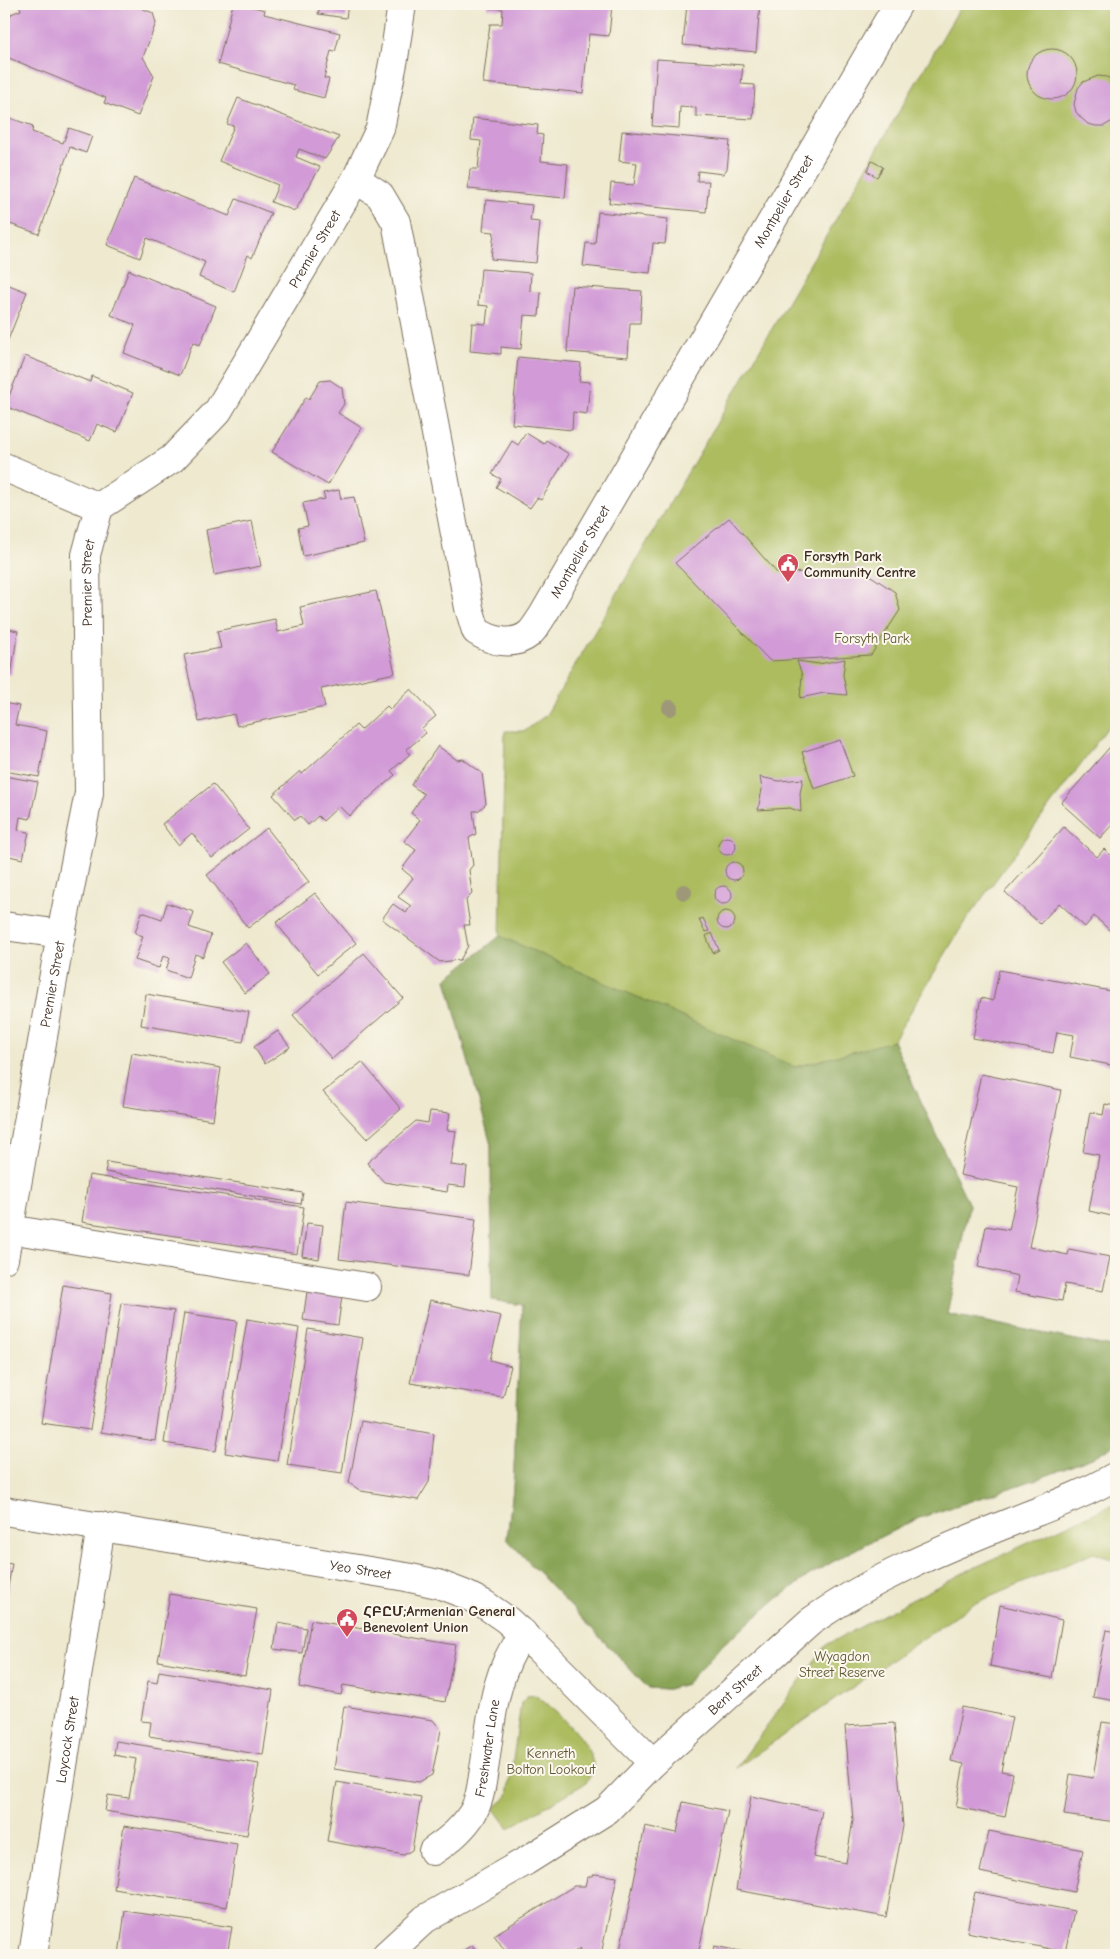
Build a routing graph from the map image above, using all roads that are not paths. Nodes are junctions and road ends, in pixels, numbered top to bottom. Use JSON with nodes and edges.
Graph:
{"nodes":[{"id":1,"x":402,"y":4,"type":"edge"},
{"id":2,"x":898,"y":4,"type":"edge"},
{"id":3,"x":356,"y":179,"type":"junction"},
{"id":4,"x":4,"y":467,"type":"edge"},
{"id":5,"x":98,"y":507,"type":"junction"},
{"id":6,"x":4,"y":926,"type":"edge"},
{"id":7,"x":61,"y":934,"type":"junction"},
{"id":8,"x":9,"y":1229,"type":"junction"},
{"id":9,"x":4,"y":1260,"type":"edge"},
{"id":10,"x":367,"y":1287,"type":"dead end"},
{"id":11,"x":1116,"y":1476,"type":"edge"},
{"id":12,"x":4,"y":1511,"type":"edge"},
{"id":13,"x":101,"y":1526,"type":"junction"},
{"id":14,"x":523,"y":1633,"type":"junction"},
{"id":15,"x":654,"y":1763,"type":"junction"},
{"id":16,"x":434,"y":1851,"type":"dead end"},
{"id":17,"x":33,"y":1955,"type":"edge"},
{"id":18,"x":386,"y":1955,"type":"edge"}],
"edges":[{"from":1,"to":3,"type":"street","name":"Premier Street"},
{"from":2,"to":3,"type":"street","name":"Montpelier Street"},
{"from":3,"to":5,"type":"street","name":"Premier Street"},
{"from":4,"to":5,"type":"street"},
{"from":5,"to":7,"type":"street","name":"Premier Street"},
{"from":6,"to":7,"type":"street"},
{"from":7,"to":8,"type":"street","name":"Premier Street"},
{"from":8,"to":9,"type":"street","name":"Premier Street"},
{"from":8,"to":10,"type":"street"},
{"from":11,"to":15,"type":"street","name":"Bent Street"},
{"from":12,"to":13,"type":"street","name":"Yeo Street"},
{"from":13,"to":14,"type":"street","name":"Yeo Street"},
{"from":13,"to":17,"type":"street","name":"Laycock Street"},
{"from":14,"to":15,"type":"street","name":"Yeo Street"},
{"from":14,"to":16,"type":"street","name":"Freshwater Lane"},
{"from":15,"to":18,"type":"street","name":"Bent Street"}]}
